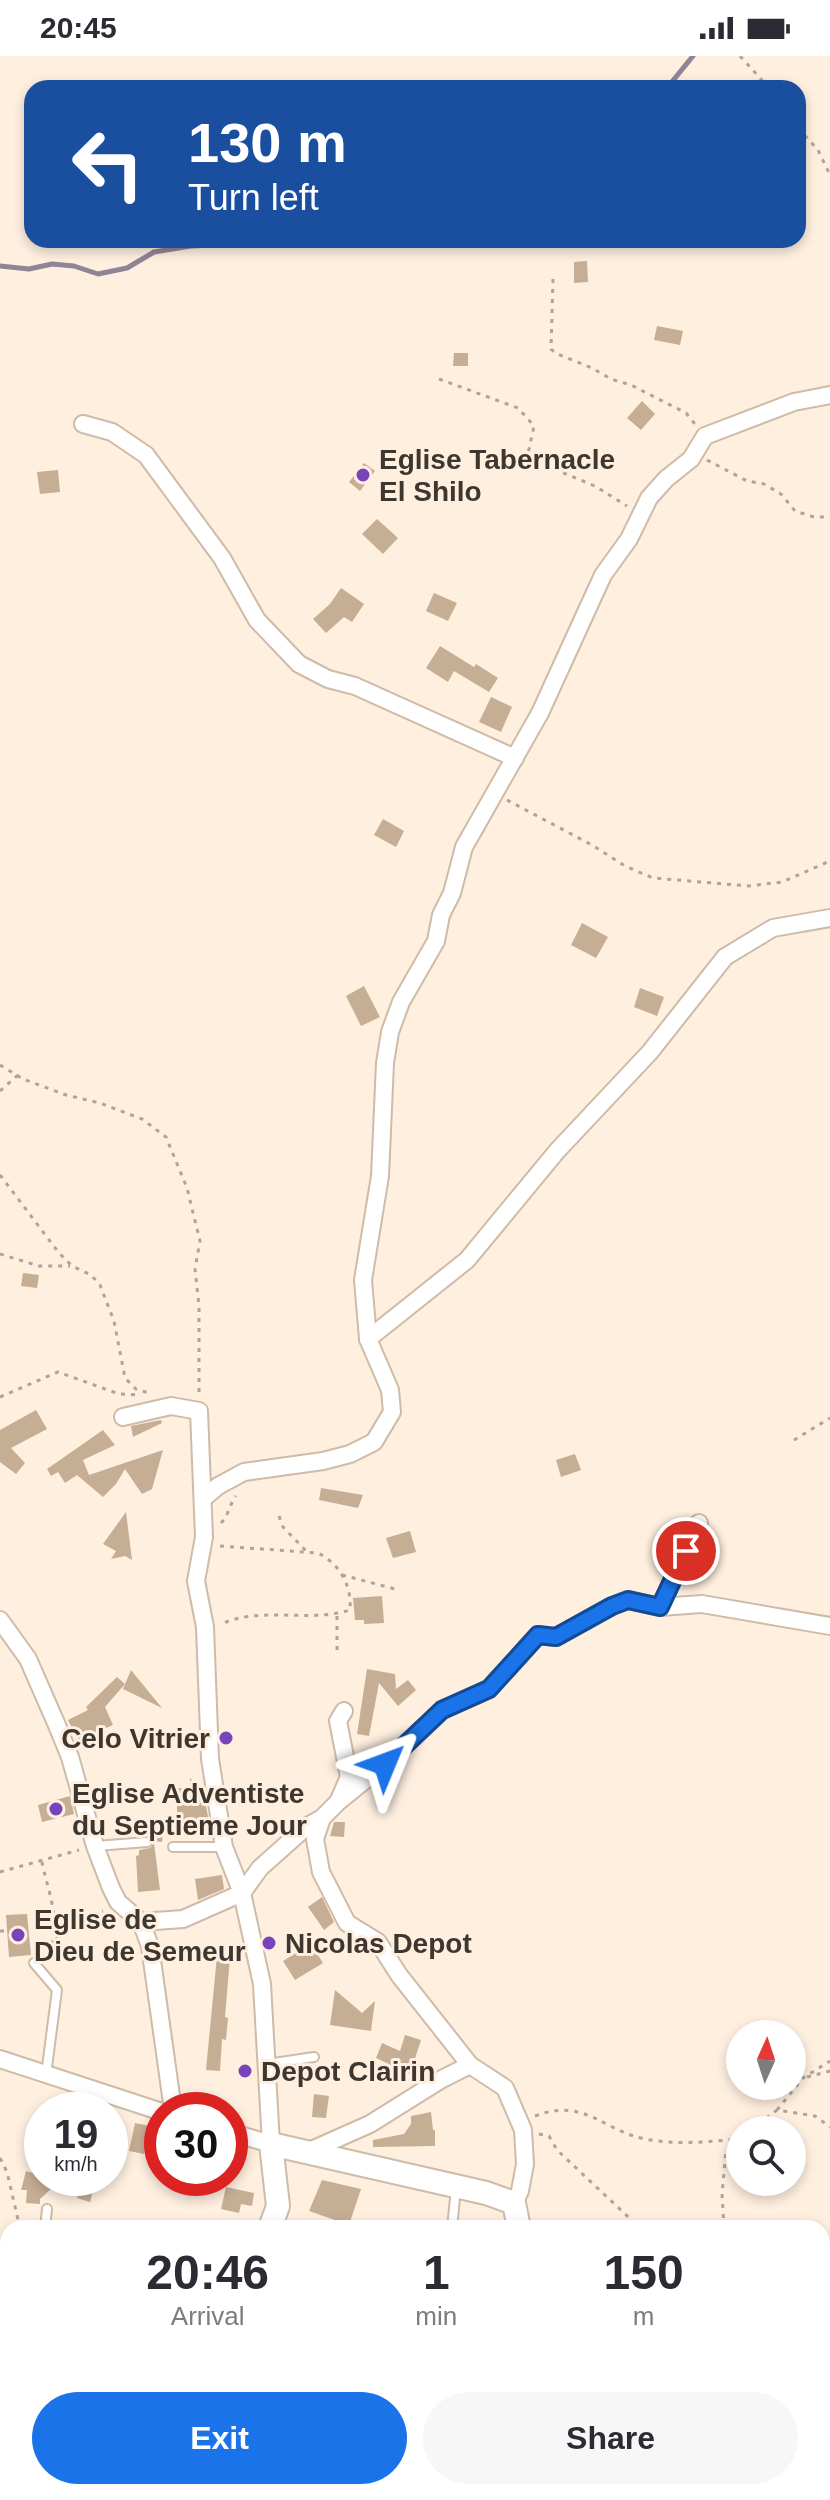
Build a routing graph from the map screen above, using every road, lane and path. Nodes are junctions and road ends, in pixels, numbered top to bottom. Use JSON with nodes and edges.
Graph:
{"nodes":[{"id":1,"x":740,"y":56,"type":"edge"},
{"id":2,"x":762,"y":80,"type":"edge"},
{"id":3,"x":806,"y":137,"type":"edge"},
{"id":4,"x":830,"y":175,"type":"edge"},
{"id":5,"x":553,"y":279,"type":"dead end"},
{"id":6,"x":439,"y":379,"type":"dead end"},
{"id":7,"x":830,"y":395,"type":"edge"},
{"id":8,"x":83,"y":424,"type":"dead end"},
{"id":9,"x":705,"y":436,"type":"junction"},
{"id":10,"x":694,"y":454,"type":"junction"},
{"id":11,"x":641,"y":515,"type":"junction"},
{"id":12,"x":830,"y":517,"type":"edge"},
{"id":13,"x":515,"y":758,"type":"junction"},
{"id":14,"x":493,"y":793,"type":"junction"},
{"id":15,"x":830,"y":861,"type":"edge"},
{"id":16,"x":830,"y":918,"type":"edge"},
{"id":17,"x":0,"y":1065,"type":"edge"},
{"id":18,"x":18,"y":1075,"type":"junction"},
{"id":19,"x":0,"y":1091,"type":"edge"},
{"id":20,"x":0,"y":1175,"type":"edge"},
{"id":21,"x":0,"y":1254,"type":"edge"},
{"id":22,"x":72,"y":1266,"type":"junction"},
{"id":23,"x":368,"y":1339,"type":"junction"},
{"id":24,"x":136,"y":1389,"type":"dead end"},
{"id":25,"x":0,"y":1397,"type":"edge"},
{"id":26,"x":168,"y":1407,"type":"junction"},
{"id":27,"x":199,"y":1411,"type":"junction"},
{"id":28,"x":123,"y":1417,"type":"dead end"},
{"id":29,"x":830,"y":1418,"type":"edge"},
{"id":30,"x":794,"y":1440,"type":"dead end"},
{"id":31,"x":238,"y":1475,"type":"junction"},
{"id":32,"x":204,"y":1498,"type":"junction"},
{"id":33,"x":279,"y":1516,"type":"dead end"},
{"id":34,"x":699,"y":1523,"type":"dead end"},
{"id":35,"x":202,"y":1544,"type":"junction"},
{"id":36,"x":309,"y":1554,"type":"junction"},
{"id":37,"x":342,"y":1575,"type":"junction"},
{"id":38,"x":399,"y":1590,"type":"dead end"},
{"id":39,"x":660,"y":1607,"type":"junction"},
{"id":40,"x":337,"y":1614,"type":"junction"},
{"id":41,"x":0,"y":1620,"type":"edge"},
{"id":42,"x":830,"y":1626,"type":"edge"},
{"id":43,"x":205,"y":1627,"type":"junction"},
{"id":44,"x":337,"y":1650,"type":"dead end"},
{"id":45,"x":344,"y":1711,"type":"dead end"},
{"id":46,"x":338,"y":1802,"type":"junction"},
{"id":47,"x":322,"y":1818,"type":"junction"},
{"id":48,"x":147,"y":1842,"type":"dead end"},
{"id":49,"x":95,"y":1846,"type":"junction"},
{"id":50,"x":173,"y":1847,"type":"dead end"},
{"id":51,"x":224,"y":1847,"type":"junction"},
{"id":52,"x":42,"y":1862,"type":"junction"},
{"id":53,"x":0,"y":1872,"type":"edge"},
{"id":54,"x":242,"y":1893,"type":"junction"},
{"id":55,"x":118,"y":1902,"type":"junction"},
{"id":56,"x":52,"y":1911,"type":"junction"},
{"id":57,"x":82,"y":1919,"type":"junction"},
{"id":58,"x":141,"y":1922,"type":"junction"},
{"id":59,"x":55,"y":1940,"type":"junction"},
{"id":60,"x":48,"y":1950,"type":"dead end"},
{"id":61,"x":34,"y":1963,"type":"dead end"},
{"id":62,"x":314,"y":2057,"type":"dead end"},
{"id":63,"x":0,"y":2059,"type":"edge"},
{"id":64,"x":830,"y":2061,"type":"edge"},
{"id":65,"x":266,"y":2064,"type":"junction"},
{"id":66,"x":470,"y":2065,"type":"junction"},
{"id":67,"x":830,"y":2071,"type":"edge"},
{"id":68,"x":46,"y":2076,"type":"junction"},
{"id":69,"x":806,"y":2076,"type":"edge"},
{"id":70,"x":806,"y":2077,"type":"edge"},
{"id":71,"x":94,"y":2092,"type":"edge"},
{"id":72,"x":170,"y":2092,"type":"edge"},
{"id":73,"x":785,"y":2100,"type":"edge"},
{"id":74,"x":777,"y":2110,"type":"junction"},
{"id":75,"x":769,"y":2116,"type":"edge"},
{"id":76,"x":830,"y":2127,"type":"edge"},
{"id":77,"x":523,"y":2130,"type":"junction"},
{"id":78,"x":248,"y":2137,"type":"edge"},
{"id":79,"x":726,"y":2139,"type":"edge"},
{"id":80,"x":271,"y":2144,"type":"junction"},
{"id":81,"x":726,"y":2150,"type":"edge"},
{"id":82,"x":307,"y":2152,"type":"junction"},
{"id":83,"x":0,"y":2158,"type":"edge"},
{"id":84,"x":456,"y":2187,"type":"junction"},
{"id":85,"x":514,"y":2203,"type":"junction"},
{"id":86,"x":47,"y":2209,"type":"dead end"},
{"id":87,"x":18,"y":2220,"type":"edge"},
{"id":88,"x":46,"y":2220,"type":"edge"},
{"id":89,"x":273,"y":2220,"type":"edge"},
{"id":90,"x":453,"y":2220,"type":"edge"},
{"id":91,"x":517,"y":2220,"type":"edge"},
{"id":92,"x":631,"y":2220,"type":"edge"},
{"id":93,"x":724,"y":2220,"type":"edge"}],
"edges":[{"from":1,"to":2,"type":"path"},
{"from":3,"to":4,"type":"path"},
{"from":5,"to":9,"type":"path"},
{"from":6,"to":11,"type":"path"},
{"from":7,"to":9,"type":"street"},
{"from":8,"to":13,"type":"street"},
{"from":9,"to":10,"type":"street"},
{"from":10,"to":11,"type":"street"},
{"from":10,"to":12,"type":"path"},
{"from":11,"to":13,"type":"street"},
{"from":13,"to":14,"type":"street"},
{"from":14,"to":15,"type":"path"},
{"from":14,"to":23,"type":"street"},
{"from":16,"to":23,"type":"street"},
{"from":17,"to":18,"type":"path"},
{"from":18,"to":19,"type":"path"},
{"from":18,"to":27,"type":"path"},
{"from":20,"to":22,"type":"path"},
{"from":21,"to":22,"type":"path"},
{"from":22,"to":24,"type":"path"},
{"from":23,"to":31,"type":"street"},
{"from":25,"to":26,"type":"path"},
{"from":26,"to":27,"type":"street"},
{"from":26,"to":28,"type":"street"},
{"from":27,"to":32,"type":"street"},
{"from":29,"to":30,"type":"path"},
{"from":31,"to":32,"type":"street"},
{"from":31,"to":35,"type":"path"},
{"from":32,"to":35,"type":"street"},
{"from":33,"to":36,"type":"path"},
{"from":34,"to":39,"type":"street"},
{"from":35,"to":36,"type":"path"},
{"from":35,"to":43,"type":"street"},
{"from":36,"to":37,"type":"path"},
{"from":37,"to":38,"type":"path"},
{"from":37,"to":40,"type":"path"},
{"from":39,"to":42,"type":"street"},
{"from":39,"to":46,"type":"street"},
{"from":40,"to":43,"type":"path"},
{"from":40,"to":44,"type":"path"},
{"from":41,"to":49,"type":"street"},
{"from":43,"to":51,"type":"street"},
{"from":45,"to":46,"type":"street"},
{"from":46,"to":47,"type":"street"},
{"from":47,"to":54,"type":"street"},
{"from":47,"to":66,"type":"street"},
{"from":48,"to":49,"type":"lane"},
{"from":49,"to":52,"type":"path"},
{"from":49,"to":55,"type":"street"},
{"from":50,"to":51,"type":"lane"},
{"from":51,"to":54,"type":"street"},
{"from":52,"to":53,"type":"path"},
{"from":52,"to":56,"type":"path"},
{"from":54,"to":58,"type":"street"},
{"from":54,"to":65,"type":"street"},
{"from":55,"to":57,"type":"path"},
{"from":55,"to":58,"type":"street"},
{"from":56,"to":57,"type":"path"},
{"from":56,"to":59,"type":"path"},
{"from":57,"to":59,"type":"path"},
{"from":58,"to":72,"type":"street"},
{"from":59,"to":60,"type":"path"},
{"from":61,"to":68,"type":"lane"},
{"from":62,"to":65,"type":"lane"},
{"from":63,"to":68,"type":"street"},
{"from":64,"to":69,"type":"path"},
{"from":65,"to":80,"type":"street"},
{"from":66,"to":77,"type":"street"},
{"from":66,"to":82,"type":"street"},
{"from":67,"to":70,"type":"path"},
{"from":68,"to":71,"type":"street"},
{"from":73,"to":74,"type":"path"},
{"from":74,"to":75,"type":"path"},
{"from":74,"to":76,"type":"path"},
{"from":77,"to":79,"type":"path"},
{"from":77,"to":85,"type":"street"},
{"from":77,"to":92,"type":"path"},
{"from":78,"to":80,"type":"street"},
{"from":80,"to":82,"type":"street"},
{"from":80,"to":89,"type":"street"},
{"from":81,"to":93,"type":"path"},
{"from":82,"to":84,"type":"street"},
{"from":83,"to":87,"type":"path"},
{"from":84,"to":85,"type":"street"},
{"from":84,"to":90,"type":"lane"},
{"from":85,"to":91,"type":"street"},
{"from":86,"to":88,"type":"lane"}]}
